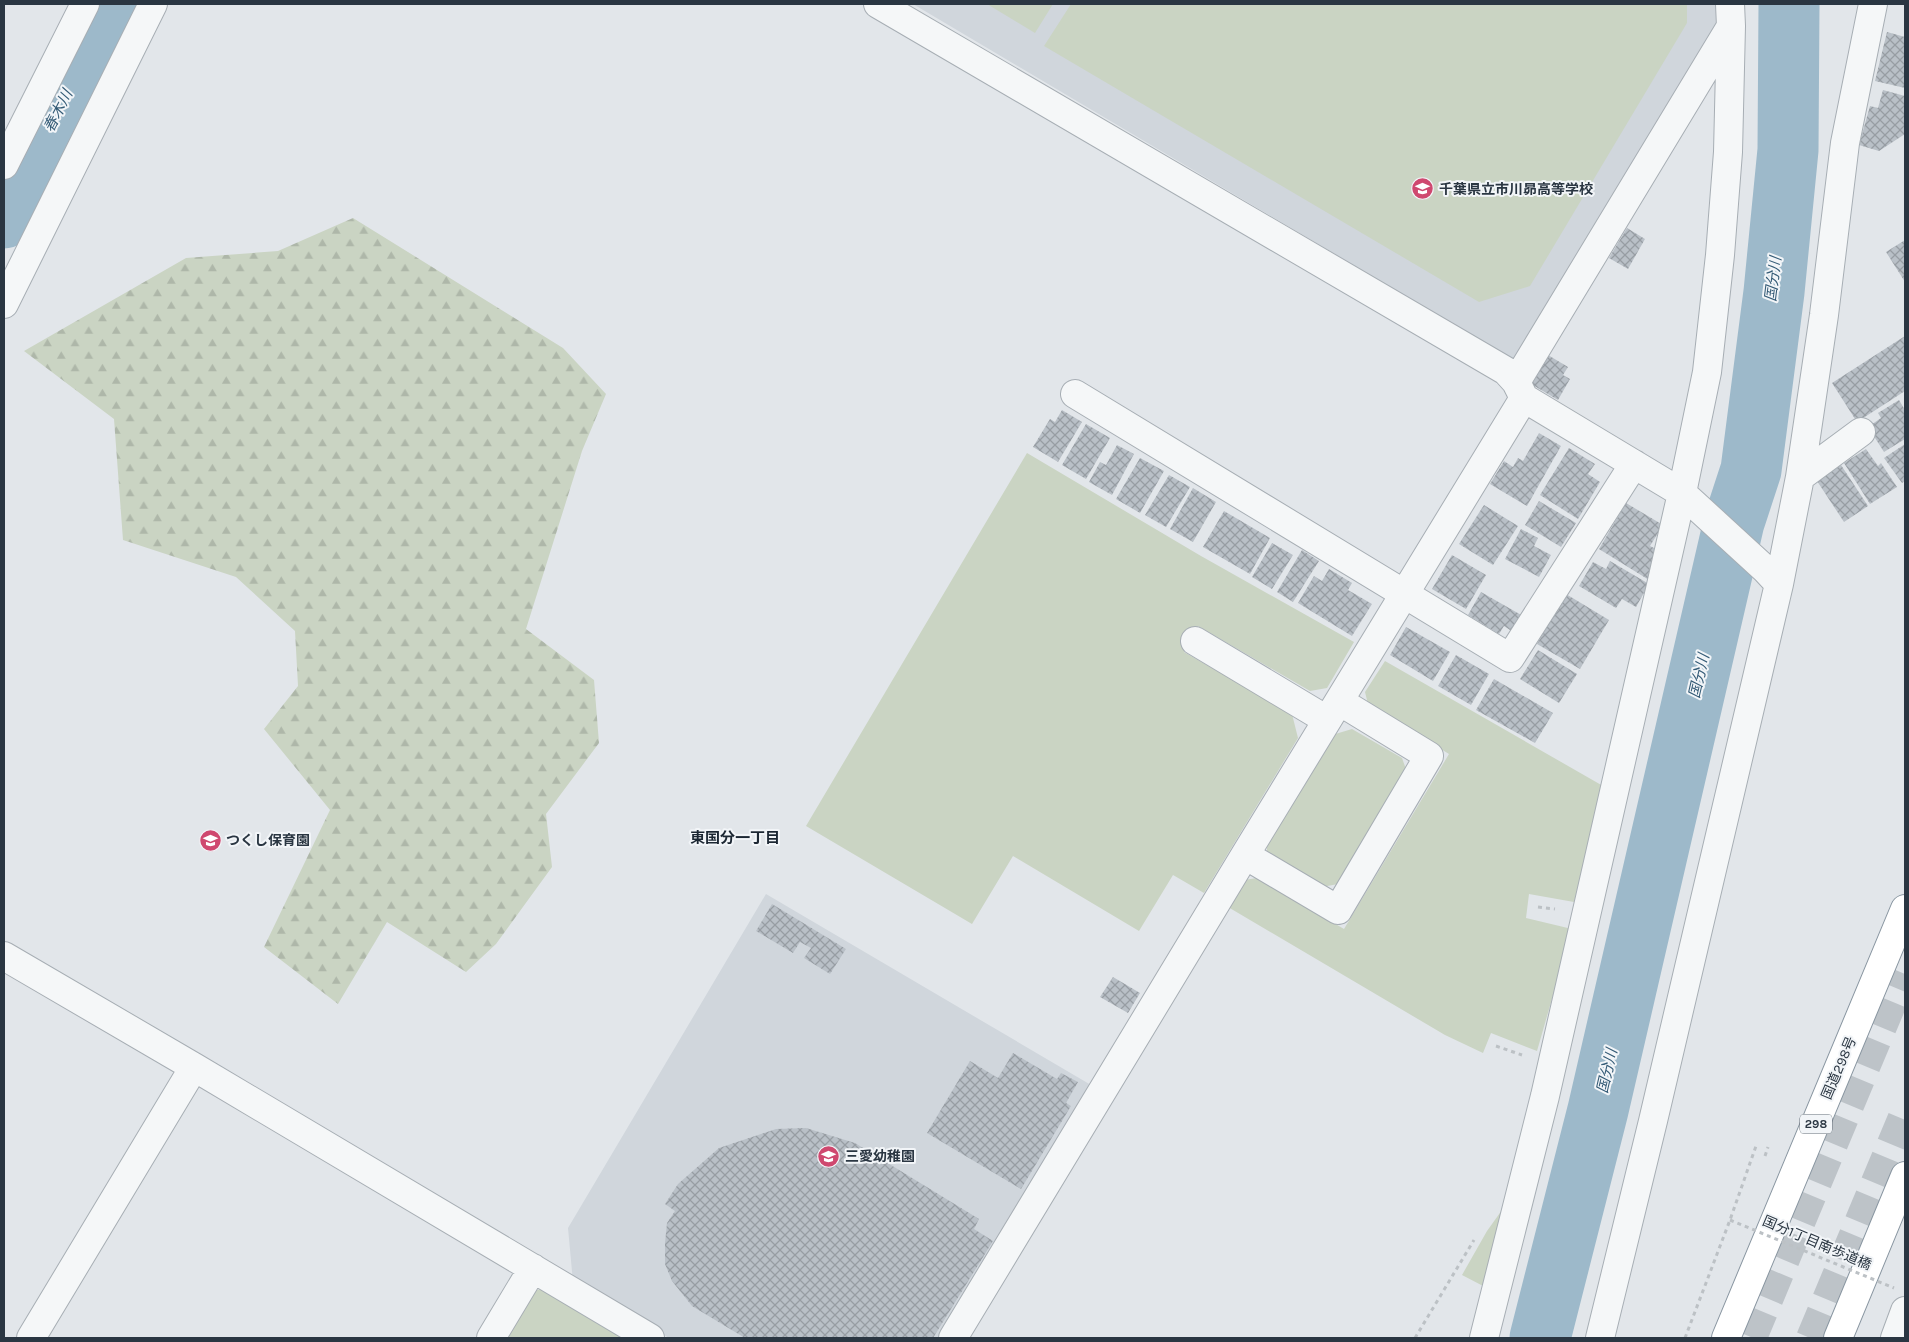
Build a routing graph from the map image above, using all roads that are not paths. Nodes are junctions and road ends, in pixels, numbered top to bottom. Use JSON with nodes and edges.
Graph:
{"nodes":[{"id":1,"x":85,"y":4,"type":"edge"},
{"id":2,"x":153,"y":4,"type":"edge"},
{"id":3,"x":878,"y":4,"type":"edge"},
{"id":4,"x":1873,"y":4,"type":"edge"},
{"id":5,"x":1730,"y":15,"type":"edge"},
{"id":6,"x":4,"y":165,"type":"edge"},
{"id":7,"x":4,"y":304,"type":"edge"},
{"id":8,"x":1520,"y":390,"type":"junction"},
{"id":9,"x":1075,"y":394,"type":"dead end"},
{"id":10,"x":1862,"y":432,"type":"dead end"},
{"id":11,"x":1634,"y":464,"type":"junction"},
{"id":12,"x":1800,"y":477,"type":"junction"},
{"id":13,"x":1689,"y":499,"type":"junction"},
{"id":14,"x":1772,"y":577,"type":"junction"},
{"id":15,"x":1404,"y":595,"type":"junction"},
{"id":16,"x":1195,"y":641,"type":"dead end"},
{"id":17,"x":1333,"y":711,"type":"junction"},
{"id":18,"x":1245,"y":855,"type":"junction"},
{"id":19,"x":1905,"y":909,"type":"edge"},
{"id":20,"x":4,"y":956,"type":"edge"},
{"id":21,"x":194,"y":1067,"type":"junction"},
{"id":22,"x":1905,"y":1176,"type":"edge"},
{"id":23,"x":533,"y":1268,"type":"junction"},
{"id":24,"x":1900,"y":1299,"type":"edge"},
{"id":25,"x":31,"y":1338,"type":"edge"},
{"id":26,"x":491,"y":1338,"type":"edge"},
{"id":27,"x":650,"y":1338,"type":"edge"},
{"id":28,"x":954,"y":1338,"type":"edge"},
{"id":29,"x":1484,"y":1338,"type":"edge"},
{"id":30,"x":1600,"y":1338,"type":"edge"},
{"id":31,"x":1726,"y":1338,"type":"edge"},
{"id":32,"x":1838,"y":1338,"type":"edge"},
{"id":33,"x":1895,"y":1338,"type":"edge"}],
"edges":[{"from":1,"to":6,"type":"street"},
{"from":2,"to":7,"type":"street"},
{"from":3,"to":8,"type":"street"},
{"from":4,"to":12,"type":"street"},
{"from":5,"to":8,"type":"street"},
{"from":5,"to":13,"type":"street"},
{"from":8,"to":11,"type":"street"},
{"from":8,"to":15,"type":"street"},
{"from":9,"to":15,"type":"street"},
{"from":10,"to":12,"type":"street"},
{"from":11,"to":13,"type":"street"},
{"from":11,"to":15,"type":"street"},
{"from":12,"to":14,"type":"street"},
{"from":13,"to":14,"type":"street"},
{"from":13,"to":29,"type":"street"},
{"from":14,"to":30,"type":"street"},
{"from":15,"to":17,"type":"street"},
{"from":16,"to":17,"type":"street"},
{"from":17,"to":18,"type":"street"},
{"from":17,"to":18,"type":"street"},
{"from":18,"to":28,"type":"street"},
{"from":19,"to":31,"type":"highway","name":"国道298号","number":"298"},
{"from":20,"to":21,"type":"street"},
{"from":21,"to":23,"type":"street"},
{"from":21,"to":25,"type":"street"},
{"from":22,"to":32,"type":"highway"},
{"from":23,"to":26,"type":"street"},
{"from":23,"to":27,"type":"street"},
{"from":24,"to":33,"type":"street"}]}
